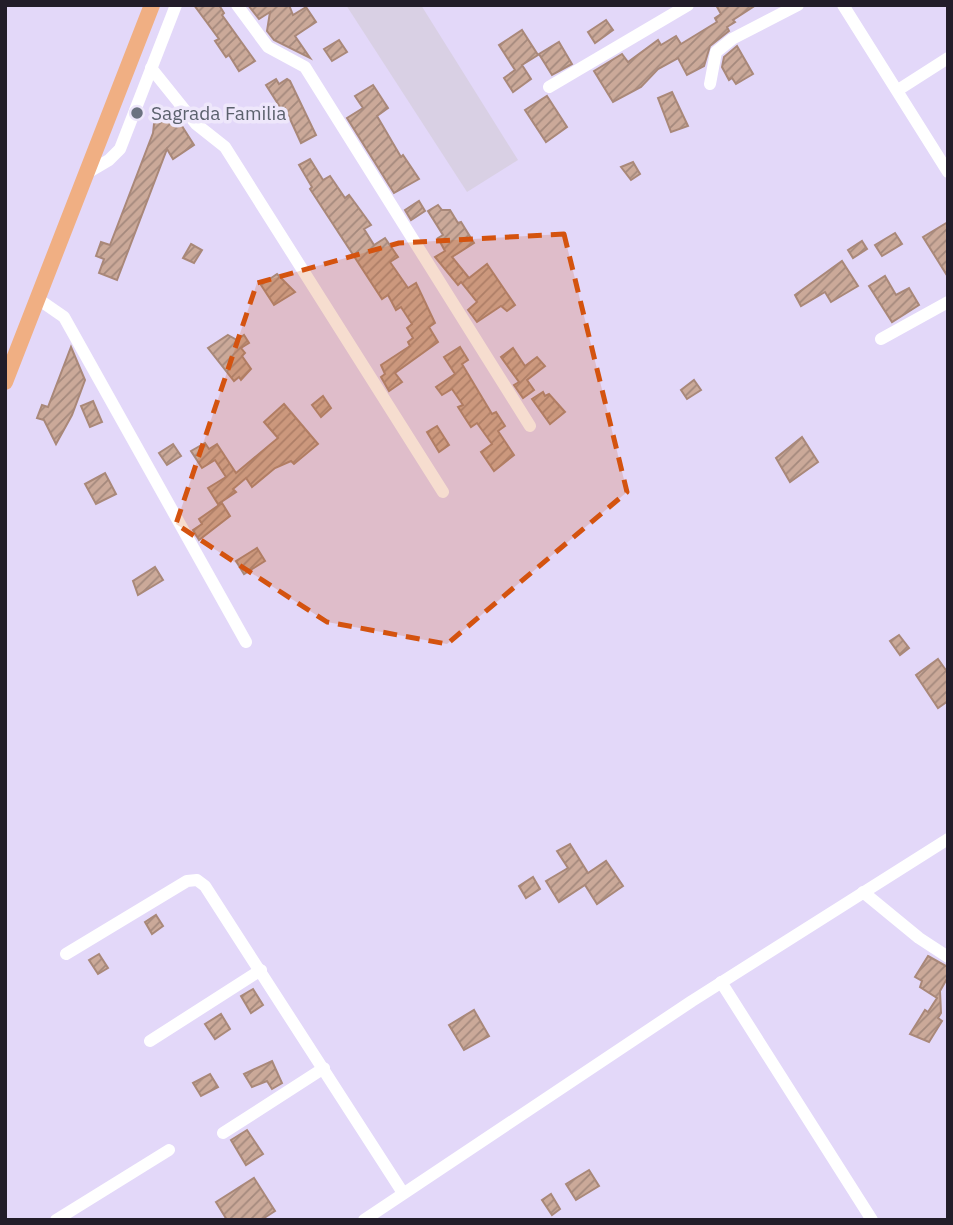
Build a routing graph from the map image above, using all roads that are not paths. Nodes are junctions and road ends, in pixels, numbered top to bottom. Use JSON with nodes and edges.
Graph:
{"nodes":[{"id":1,"x":152,"y":5,"type":"edge"},
{"id":2,"x":176,"y":5,"type":"edge"},
{"id":3,"x":237,"y":5,"type":"edge"},
{"id":4,"x":688,"y":5,"type":"edge"},
{"id":5,"x":798,"y":5,"type":"edge"},
{"id":6,"x":843,"y":5,"type":"edge"},
{"id":7,"x":948,"y":58,"type":"edge"},
{"id":8,"x":151,"y":68,"type":"junction"},
{"id":9,"x":710,"y":84,"type":"dead end"},
{"id":10,"x":549,"y":87,"type":"dead end"},
{"id":11,"x":898,"y":90,"type":"junction"},
{"id":12,"x":948,"y":172,"type":"edge"},
{"id":13,"x":87,"y":173,"type":"junction"},
{"id":14,"x":38,"y":299,"type":"junction"},
{"id":15,"x":948,"y":302,"type":"edge"},
{"id":16,"x":881,"y":339,"type":"dead end"},
{"id":17,"x":5,"y":382,"type":"edge"},
{"id":18,"x":530,"y":426,"type":"dead end"},
{"id":19,"x":443,"y":492,"type":"dead end"},
{"id":20,"x":246,"y":642,"type":"dead end"},
{"id":21,"x":948,"y":839,"type":"edge"},
{"id":22,"x":863,"y":892,"type":"junction"},
{"id":23,"x":66,"y":954,"type":"dead end"},
{"id":24,"x":948,"y":957,"type":"edge"},
{"id":25,"x":261,"y":970,"type":"junction"},
{"id":26,"x":721,"y":982,"type":"junction"},
{"id":27,"x":150,"y":1041,"type":"dead end"},
{"id":28,"x":324,"y":1068,"type":"junction"},
{"id":29,"x":223,"y":1133,"type":"dead end"},
{"id":30,"x":169,"y":1150,"type":"dead end"},
{"id":31,"x":403,"y":1193,"type":"junction"},
{"id":32,"x":383,"y":1206,"type":"junction"},
{"id":33,"x":56,"y":1220,"type":"edge"},
{"id":34,"x":364,"y":1220,"type":"edge"},
{"id":35,"x":390,"y":1220,"type":"edge"},
{"id":36,"x":872,"y":1220,"type":"edge"}],
"edges":[{"from":1,"to":13,"type":"main road"},
{"from":2,"to":8,"type":"street"},
{"from":3,"to":18,"type":"street"},
{"from":4,"to":10,"type":"street"},
{"from":5,"to":9,"type":"street"},
{"from":6,"to":11,"type":"street"},
{"from":7,"to":11,"type":"street"},
{"from":8,"to":13,"type":"street"},
{"from":8,"to":19,"type":"street"},
{"from":11,"to":12,"type":"street"},
{"from":13,"to":14,"type":"main road"},
{"from":14,"to":17,"type":"main road"},
{"from":14,"to":20,"type":"street"},
{"from":15,"to":16,"type":"street"},
{"from":21,"to":22,"type":"street"},
{"from":22,"to":24,"type":"street"},
{"from":22,"to":26,"type":"street"},
{"from":23,"to":25,"type":"street"},
{"from":25,"to":27,"type":"street"},
{"from":25,"to":28,"type":"street"},
{"from":26,"to":31,"type":"street"},
{"from":26,"to":36,"type":"street"},
{"from":28,"to":29,"type":"street"},
{"from":28,"to":31,"type":"street"},
{"from":30,"to":33,"type":"street"},
{"from":31,"to":32,"type":"street"},
{"from":32,"to":34,"type":"street"},
{"from":32,"to":35,"type":"street"}]}
